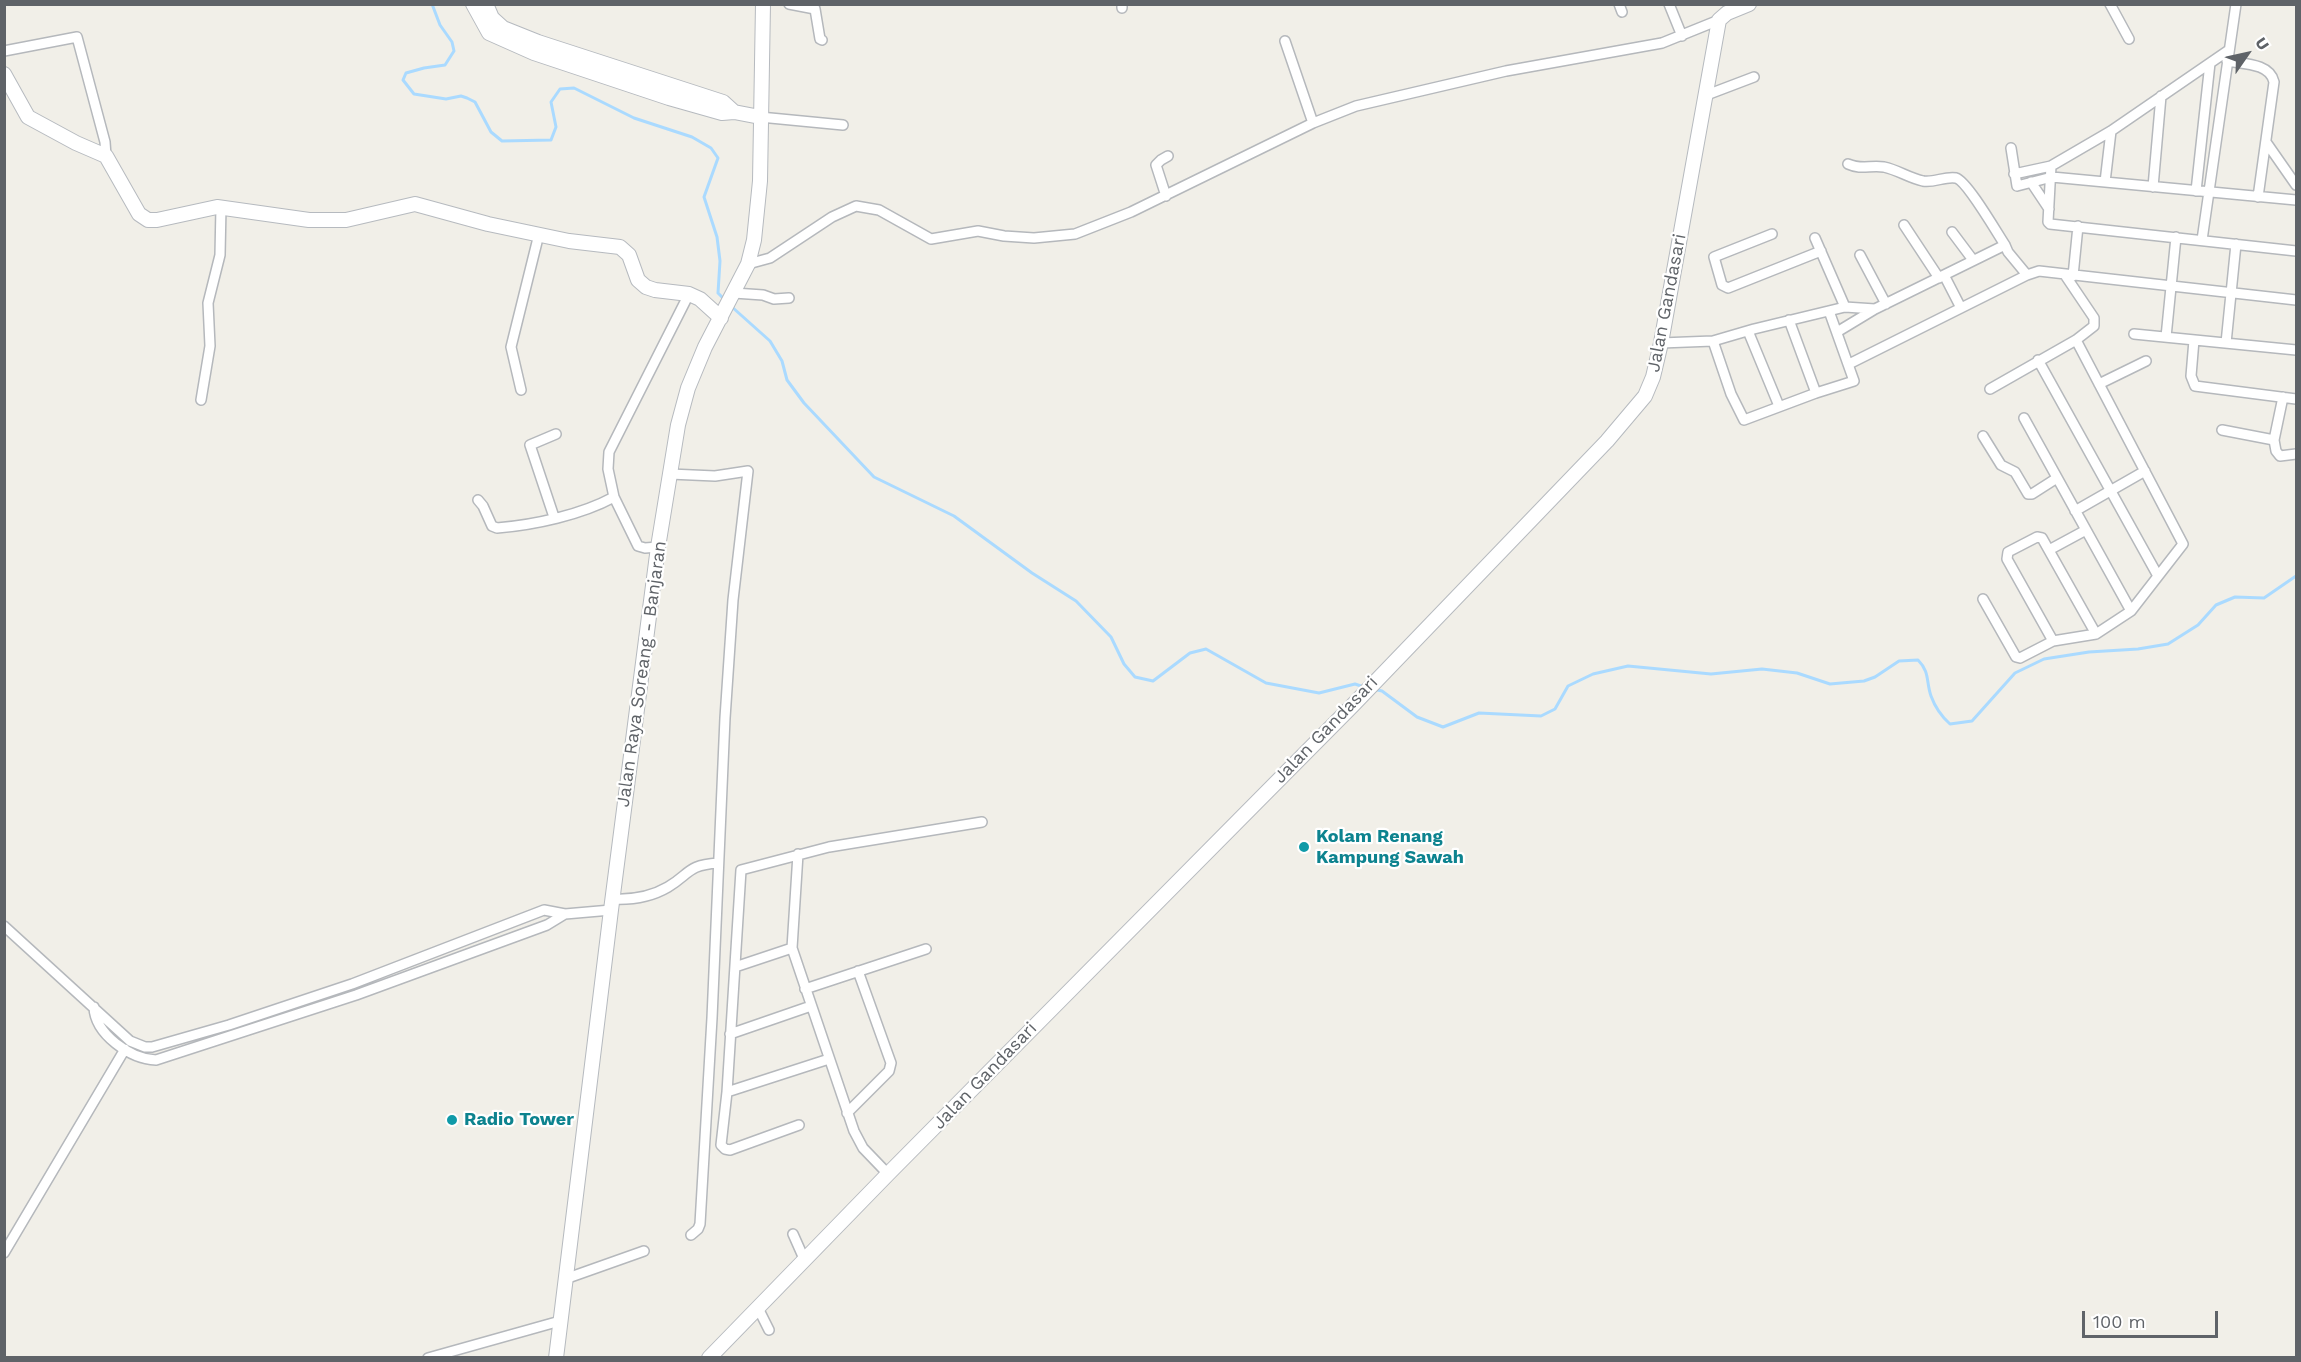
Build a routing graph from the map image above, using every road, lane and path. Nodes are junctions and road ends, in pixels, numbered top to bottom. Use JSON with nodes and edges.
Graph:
{"nodes":[{"id":1,"x":473,"y":4,"type":"edge"},
{"id":2,"x":486,"y":4,"type":"edge"},
{"id":3,"x":763,"y":4,"type":"edge"},
{"id":4,"x":789,"y":4,"type":"edge"},
{"id":5,"x":1670,"y":4,"type":"edge"},
{"id":6,"x":1749,"y":4,"type":"edge"},
{"id":7,"x":2110,"y":4,"type":"edge"},
{"id":8,"x":2236,"y":4,"type":"edge"},
{"id":9,"x":1719,"y":20,"type":"junction"},
{"id":10,"x":1682,"y":36,"type":"junction"},
{"id":11,"x":2129,"y":39,"type":"dead end"},
{"id":12,"x":822,"y":40,"type":"dead end"},
{"id":13,"x":1285,"y":41,"type":"dead end"},
{"id":14,"x":536,"y":48,"type":"junction"},
{"id":15,"x":2229,"y":50,"type":"junction"},
{"id":16,"x":4,"y":51,"type":"edge"},
{"id":17,"x":2227,"y":61,"type":"junction"},
{"id":18,"x":2210,"y":63,"type":"junction"},
{"id":19,"x":4,"y":74,"type":"edge"},
{"id":20,"x":1754,"y":77,"type":"dead end"},
{"id":21,"x":1704,"y":96,"type":"junction"},
{"id":22,"x":2161,"y":96,"type":"junction"},
{"id":23,"x":760,"y":117,"type":"junction"},
{"id":24,"x":1313,"y":123,"type":"junction"},
{"id":25,"x":843,"y":125,"type":"dead end"},
{"id":26,"x":2111,"y":131,"type":"junction"},
{"id":27,"x":2266,"y":142,"type":"junction"},
{"id":28,"x":2011,"y":148,"type":"dead end"},
{"id":29,"x":106,"y":156,"type":"junction"},
{"id":30,"x":1168,"y":156,"type":"dead end"},
{"id":31,"x":1848,"y":164,"type":"dead end"},
{"id":32,"x":2051,"y":165,"type":"junction"},
{"id":33,"x":2014,"y":174,"type":"junction"},
{"id":34,"x":2052,"y":177,"type":"junction"},
{"id":35,"x":2031,"y":182,"type":"junction"},
{"id":36,"x":2105,"y":182,"type":"junction"},
{"id":37,"x":2296,"y":185,"type":"edge"},
{"id":38,"x":2153,"y":187,"type":"junction"},
{"id":39,"x":2196,"y":191,"type":"junction"},
{"id":40,"x":2209,"y":192,"type":"junction"},
{"id":41,"x":1166,"y":196,"type":"junction"},
{"id":42,"x":2258,"y":197,"type":"junction"},
{"id":43,"x":2296,"y":200,"type":"edge"},
{"id":44,"x":221,"y":207,"type":"junction"},
{"id":45,"x":2049,"y":209,"type":"junction"},
{"id":46,"x":1904,"y":225,"type":"dead end"},
{"id":47,"x":2078,"y":226,"type":"junction"},
{"id":48,"x":1952,"y":232,"type":"dead end"},
{"id":49,"x":539,"y":234,"type":"junction"},
{"id":50,"x":1772,"y":234,"type":"dead end"},
{"id":51,"x":2176,"y":237,"type":"junction"},
{"id":52,"x":1815,"y":238,"type":"dead end"},
{"id":53,"x":2202,"y":240,"type":"junction"},
{"id":54,"x":2236,"y":244,"type":"junction"},
{"id":55,"x":2005,"y":245,"type":"junction"},
{"id":56,"x":2296,"y":251,"type":"edge"},
{"id":57,"x":1821,"y":252,"type":"junction"},
{"id":58,"x":1860,"y":255,"type":"dead end"},
{"id":59,"x":1973,"y":260,"type":"junction"},
{"id":60,"x":748,"y":264,"type":"junction"},
{"id":61,"x":2027,"y":275,"type":"junction"},
{"id":62,"x":2069,"y":275,"type":"junction"},
{"id":63,"x":1942,"y":277,"type":"junction"},
{"id":64,"x":2171,"y":286,"type":"junction"},
{"id":65,"x":2231,"y":293,"type":"junction"},
{"id":66,"x":689,"y":294,"type":"junction"},
{"id":67,"x":734,"y":295,"type":"junction"},
{"id":68,"x":789,"y":298,"type":"dead end"},
{"id":69,"x":2296,"y":300,"type":"edge"},
{"id":70,"x":1886,"y":304,"type":"junction"},
{"id":71,"x":1845,"y":307,"type":"junction"},
{"id":72,"x":1961,"y":308,"type":"junction"},
{"id":73,"x":1875,"y":309,"type":"junction"},
{"id":74,"x":1829,"y":311,"type":"junction"},
{"id":75,"x":723,"y":314,"type":"junction"},
{"id":76,"x":1789,"y":320,"type":"junction"},
{"id":77,"x":1748,"y":331,"type":"junction"},
{"id":78,"x":1837,"y":332,"type":"junction"},
{"id":79,"x":2134,"y":334,"type":"dead end"},
{"id":80,"x":2166,"y":337,"type":"junction"},
{"id":81,"x":2076,"y":340,"type":"junction"},
{"id":82,"x":2194,"y":340,"type":"junction"},
{"id":83,"x":1713,"y":341,"type":"junction"},
{"id":84,"x":1661,"y":343,"type":"junction"},
{"id":85,"x":2226,"y":343,"type":"junction"},
{"id":86,"x":2296,"y":350,"type":"edge"},
{"id":87,"x":2038,"y":360,"type":"junction"},
{"id":88,"x":2146,"y":361,"type":"dead end"},
{"id":89,"x":1849,"y":364,"type":"junction"},
{"id":90,"x":2099,"y":384,"type":"junction"},
{"id":91,"x":1990,"y":389,"type":"dead end"},
{"id":92,"x":521,"y":390,"type":"dead end"},
{"id":93,"x":1816,"y":393,"type":"junction"},
{"id":94,"x":2283,"y":397,"type":"junction"},
{"id":95,"x":2296,"y":399,"type":"edge"},
{"id":96,"x":201,"y":400,"type":"dead end"},
{"id":97,"x":1779,"y":406,"type":"junction"},
{"id":98,"x":2024,"y":418,"type":"dead end"},
{"id":99,"x":2222,"y":430,"type":"dead end"},
{"id":100,"x":556,"y":434,"type":"dead end"},
{"id":101,"x":1983,"y":436,"type":"dead end"},
{"id":102,"x":2274,"y":440,"type":"junction"},
{"id":103,"x":2296,"y":454,"type":"edge"},
{"id":104,"x":2145,"y":471,"type":"junction"},
{"id":105,"x":670,"y":474,"type":"junction"},
{"id":106,"x":2057,"y":478,"type":"junction"},
{"id":107,"x":2111,"y":491,"type":"junction"},
{"id":108,"x":614,"y":497,"type":"junction"},
{"id":109,"x":478,"y":500,"type":"dead end"},
{"id":110,"x":2075,"y":511,"type":"junction"},
{"id":111,"x":554,"y":517,"type":"junction"},
{"id":112,"x":2086,"y":530,"type":"junction"},
{"id":113,"x":658,"y":547,"type":"junction"},
{"id":114,"x":2049,"y":550,"type":"junction"},
{"id":115,"x":2158,"y":576,"type":"junction"},
{"id":116,"x":1983,"y":599,"type":"dead end"},
{"id":117,"x":2131,"y":611,"type":"junction"},
{"id":118,"x":2096,"y":634,"type":"junction"},
{"id":119,"x":2053,"y":641,"type":"junction"},
{"id":120,"x":982,"y":822,"type":"dead end"},
{"id":121,"x":798,"y":854,"type":"junction"},
{"id":122,"x":718,"y":863,"type":"junction"},
{"id":123,"x":611,"y":905,"type":"junction"},
{"id":124,"x":565,"y":914,"type":"junction"},
{"id":125,"x":4,"y":926,"type":"edge"},
{"id":126,"x":453,"y":946,"type":"junction"},
{"id":127,"x":792,"y":948,"type":"junction"},
{"id":128,"x":926,"y":949,"type":"dead end"},
{"id":129,"x":457,"y":958,"type":"junction"},
{"id":130,"x":735,"y":968,"type":"junction"},
{"id":131,"x":858,"y":971,"type":"junction"},
{"id":132,"x":341,"y":988,"type":"junction"},
{"id":133,"x":806,"y":989,"type":"junction"},
{"id":134,"x":346,"y":999,"type":"junction"},
{"id":135,"x":94,"y":1006,"type":"junction"},
{"id":136,"x":811,"y":1006,"type":"junction"},
{"id":137,"x":231,"y":1030,"type":"junction"},
{"id":138,"x":730,"y":1034,"type":"junction"},
{"id":139,"x":125,"y":1049,"type":"junction"},
{"id":140,"x":829,"y":1059,"type":"junction"},
{"id":141,"x":727,"y":1092,"type":"junction"},
{"id":142,"x":848,"y":1113,"type":"junction"},
{"id":143,"x":799,"y":1125,"type":"dead end"},
{"id":144,"x":888,"y":1174,"type":"junction"},
{"id":145,"x":793,"y":1234,"type":"dead end"},
{"id":146,"x":691,"y":1235,"type":"dead end"},
{"id":147,"x":644,"y":1251,"type":"dead end"},
{"id":148,"x":4,"y":1253,"type":"edge"},
{"id":149,"x":805,"y":1261,"type":"junction"},
{"id":150,"x":565,"y":1279,"type":"junction"},
{"id":151,"x":758,"y":1308,"type":"junction"},
{"id":152,"x":560,"y":1321,"type":"junction"},
{"id":153,"x":769,"y":1330,"type":"dead end"},
{"id":154,"x":428,"y":1358,"type":"edge"},
{"id":155,"x":556,"y":1358,"type":"edge"},
{"id":156,"x":709,"y":1358,"type":"edge"}],
"edges":[{"from":1,"to":14,"type":"street"},
{"from":2,"to":14,"type":"street"},
{"from":3,"to":23,"type":"street","name":"Jalan Raya Soreang - Banjaran"},
{"from":4,"to":12,"type":"street"},
{"from":5,"to":10,"type":"street"},
{"from":6,"to":9,"type":"street"},
{"from":7,"to":11,"type":"street"},
{"from":8,"to":15,"type":"street"},
{"from":9,"to":10,"type":"street"},
{"from":9,"to":21,"type":"street","name":"Jalan Gandasari"},
{"from":10,"to":24,"type":"street"},
{"from":13,"to":24,"type":"street"},
{"from":14,"to":23,"type":"street"},
{"from":15,"to":17,"type":"street"},
{"from":15,"to":18,"type":"street"},
{"from":16,"to":29,"type":"street"},
{"from":17,"to":27,"type":"street"},
{"from":17,"to":40,"type":"street"},
{"from":18,"to":22,"type":"street"},
{"from":18,"to":39,"type":"street"},
{"from":19,"to":29,"type":"street"},
{"from":20,"to":21,"type":"street"},
{"from":21,"to":84,"type":"street","name":"Jalan Gandasari"},
{"from":22,"to":26,"type":"street"},
{"from":22,"to":38,"type":"street"},
{"from":23,"to":25,"type":"street"},
{"from":23,"to":60,"type":"street","name":"Jalan Raya Soreang - Banjaran"},
{"from":24,"to":41,"type":"street"},
{"from":26,"to":32,"type":"street"},
{"from":26,"to":36,"type":"street"},
{"from":27,"to":37,"type":"street"},
{"from":27,"to":42,"type":"street"},
{"from":28,"to":33,"type":"street"},
{"from":29,"to":44,"type":"street"},
{"from":30,"to":41,"type":"street"},
{"from":31,"to":55,"type":"street"},
{"from":32,"to":33,"type":"street"},
{"from":32,"to":34,"type":"street"},
{"from":33,"to":35,"type":"street"},
{"from":34,"to":35,"type":"street"},
{"from":34,"to":36,"type":"street"},
{"from":34,"to":45,"type":"street"},
{"from":35,"to":45,"type":"street"},
{"from":36,"to":38,"type":"street"},
{"from":38,"to":39,"type":"street"},
{"from":39,"to":40,"type":"street"},
{"from":40,"to":42,"type":"street"},
{"from":40,"to":53,"type":"street"},
{"from":41,"to":60,"type":"street"},
{"from":42,"to":43,"type":"street"},
{"from":44,"to":49,"type":"street"},
{"from":44,"to":96,"type":"street"},
{"from":45,"to":47,"type":"street"},
{"from":46,"to":63,"type":"street"},
{"from":47,"to":51,"type":"street"},
{"from":47,"to":62,"type":"street"},
{"from":48,"to":59,"type":"street"},
{"from":49,"to":66,"type":"street"},
{"from":49,"to":92,"type":"street"},
{"from":50,"to":57,"type":"street"},
{"from":51,"to":53,"type":"street"},
{"from":51,"to":64,"type":"street"},
{"from":52,"to":57,"type":"street"},
{"from":53,"to":54,"type":"street"},
{"from":54,"to":56,"type":"street"},
{"from":54,"to":65,"type":"street"},
{"from":55,"to":59,"type":"street"},
{"from":55,"to":61,"type":"street"},
{"from":57,"to":71,"type":"street"},
{"from":58,"to":70,"type":"street"},
{"from":59,"to":63,"type":"street"},
{"from":60,"to":67,"type":"street","name":"Jalan Raya Soreang - Banjaran"},
{"from":61,"to":62,"type":"street"},
{"from":61,"to":72,"type":"street"},
{"from":62,"to":64,"type":"street"},
{"from":62,"to":81,"type":"street"},
{"from":63,"to":70,"type":"street"},
{"from":63,"to":72,"type":"street"},
{"from":64,"to":65,"type":"street"},
{"from":64,"to":80,"type":"street"},
{"from":65,"to":69,"type":"street"},
{"from":65,"to":85,"type":"street"},
{"from":66,"to":75,"type":"street"},
{"from":66,"to":108,"type":"street"},
{"from":67,"to":68,"type":"street"},
{"from":67,"to":75,"type":"street","name":"Jalan Raya Soreang - Banjaran"},
{"from":70,"to":73,"type":"street"},
{"from":71,"to":73,"type":"street"},
{"from":71,"to":74,"type":"street"},
{"from":72,"to":89,"type":"street"},
{"from":73,"to":78,"type":"street"},
{"from":74,"to":76,"type":"street"},
{"from":74,"to":78,"type":"street"},
{"from":75,"to":105,"type":"street","name":"Jalan Raya Soreang - Banjaran"},
{"from":76,"to":77,"type":"street"},
{"from":76,"to":93,"type":"street"},
{"from":77,"to":83,"type":"street"},
{"from":77,"to":97,"type":"street"},
{"from":78,"to":89,"type":"street"},
{"from":79,"to":80,"type":"street"},
{"from":80,"to":82,"type":"street"},
{"from":81,"to":87,"type":"street"},
{"from":81,"to":90,"type":"street"},
{"from":82,"to":85,"type":"street"},
{"from":82,"to":94,"type":"street"},
{"from":83,"to":84,"type":"street"},
{"from":83,"to":97,"type":"street"},
{"from":84,"to":144,"type":"street","name":"Jalan Gandasari"},
{"from":85,"to":86,"type":"street"},
{"from":87,"to":91,"type":"street"},
{"from":87,"to":107,"type":"street"},
{"from":88,"to":90,"type":"street"},
{"from":89,"to":93,"type":"street"},
{"from":90,"to":104,"type":"street"},
{"from":93,"to":97,"type":"street"},
{"from":94,"to":95,"type":"street"},
{"from":94,"to":102,"type":"street"},
{"from":98,"to":106,"type":"street"},
{"from":99,"to":102,"type":"street"},
{"from":100,"to":111,"type":"street"},
{"from":101,"to":106,"type":"street"},
{"from":102,"to":103,"type":"street"},
{"from":104,"to":107,"type":"street"},
{"from":104,"to":115,"type":"street"},
{"from":105,"to":113,"type":"street","name":"Jalan Raya Soreang - Banjaran"},
{"from":105,"to":122,"type":"street"},
{"from":106,"to":110,"type":"street"},
{"from":107,"to":110,"type":"street"},
{"from":107,"to":115,"type":"street"},
{"from":108,"to":111,"type":"street"},
{"from":108,"to":113,"type":"street"},
{"from":109,"to":111,"type":"street"},
{"from":110,"to":112,"type":"street"},
{"from":112,"to":114,"type":"street"},
{"from":112,"to":117,"type":"street"},
{"from":113,"to":123,"type":"street","name":"Jalan Raya Soreang - Banjaran"},
{"from":114,"to":118,"type":"street"},
{"from":114,"to":119,"type":"street"},
{"from":115,"to":117,"type":"street"},
{"from":116,"to":119,"type":"street"},
{"from":117,"to":118,"type":"street"},
{"from":118,"to":119,"type":"street"},
{"from":120,"to":121,"type":"street"},
{"from":121,"to":127,"type":"street"},
{"from":121,"to":130,"type":"street"},
{"from":122,"to":123,"type":"street"},
{"from":122,"to":146,"type":"street"},
{"from":123,"to":124,"type":"street"},
{"from":123,"to":150,"type":"street","name":"Jalan Raya Soreang - Banjaran"},
{"from":124,"to":126,"type":"street"},
{"from":124,"to":129,"type":"street"},
{"from":125,"to":135,"type":"street"},
{"from":126,"to":129,"type":"street"},
{"from":126,"to":132,"type":"street"},
{"from":127,"to":130,"type":"street"},
{"from":127,"to":133,"type":"street"},
{"from":128,"to":131,"type":"street"},
{"from":129,"to":134,"type":"street"},
{"from":130,"to":138,"type":"street"},
{"from":131,"to":133,"type":"street"},
{"from":131,"to":142,"type":"street"},
{"from":132,"to":134,"type":"street"},
{"from":132,"to":137,"type":"street"},
{"from":133,"to":136,"type":"street"},
{"from":134,"to":137,"type":"street"},
{"from":135,"to":137,"type":"street"},
{"from":135,"to":139,"type":"street"},
{"from":136,"to":138,"type":"street"},
{"from":136,"to":140,"type":"street"},
{"from":137,"to":139,"type":"street"},
{"from":138,"to":141,"type":"street"},
{"from":139,"to":148,"type":"street"},
{"from":140,"to":141,"type":"street"},
{"from":140,"to":142,"type":"street"},
{"from":141,"to":143,"type":"street"},
{"from":142,"to":144,"type":"street"},
{"from":144,"to":149,"type":"street","name":"Jalan Gandasari"},
{"from":145,"to":149,"type":"street"},
{"from":147,"to":150,"type":"street"},
{"from":149,"to":151,"type":"street","name":"Jalan Gandasari"},
{"from":150,"to":152,"type":"street","name":"Jalan Raya Soreang - Banjaran"},
{"from":151,"to":153,"type":"street"},
{"from":151,"to":156,"type":"street","name":"Jalan Gandasari"},
{"from":152,"to":154,"type":"street"},
{"from":152,"to":155,"type":"street","name":"Jalan Raya Soreang - Banjaran"}]}
